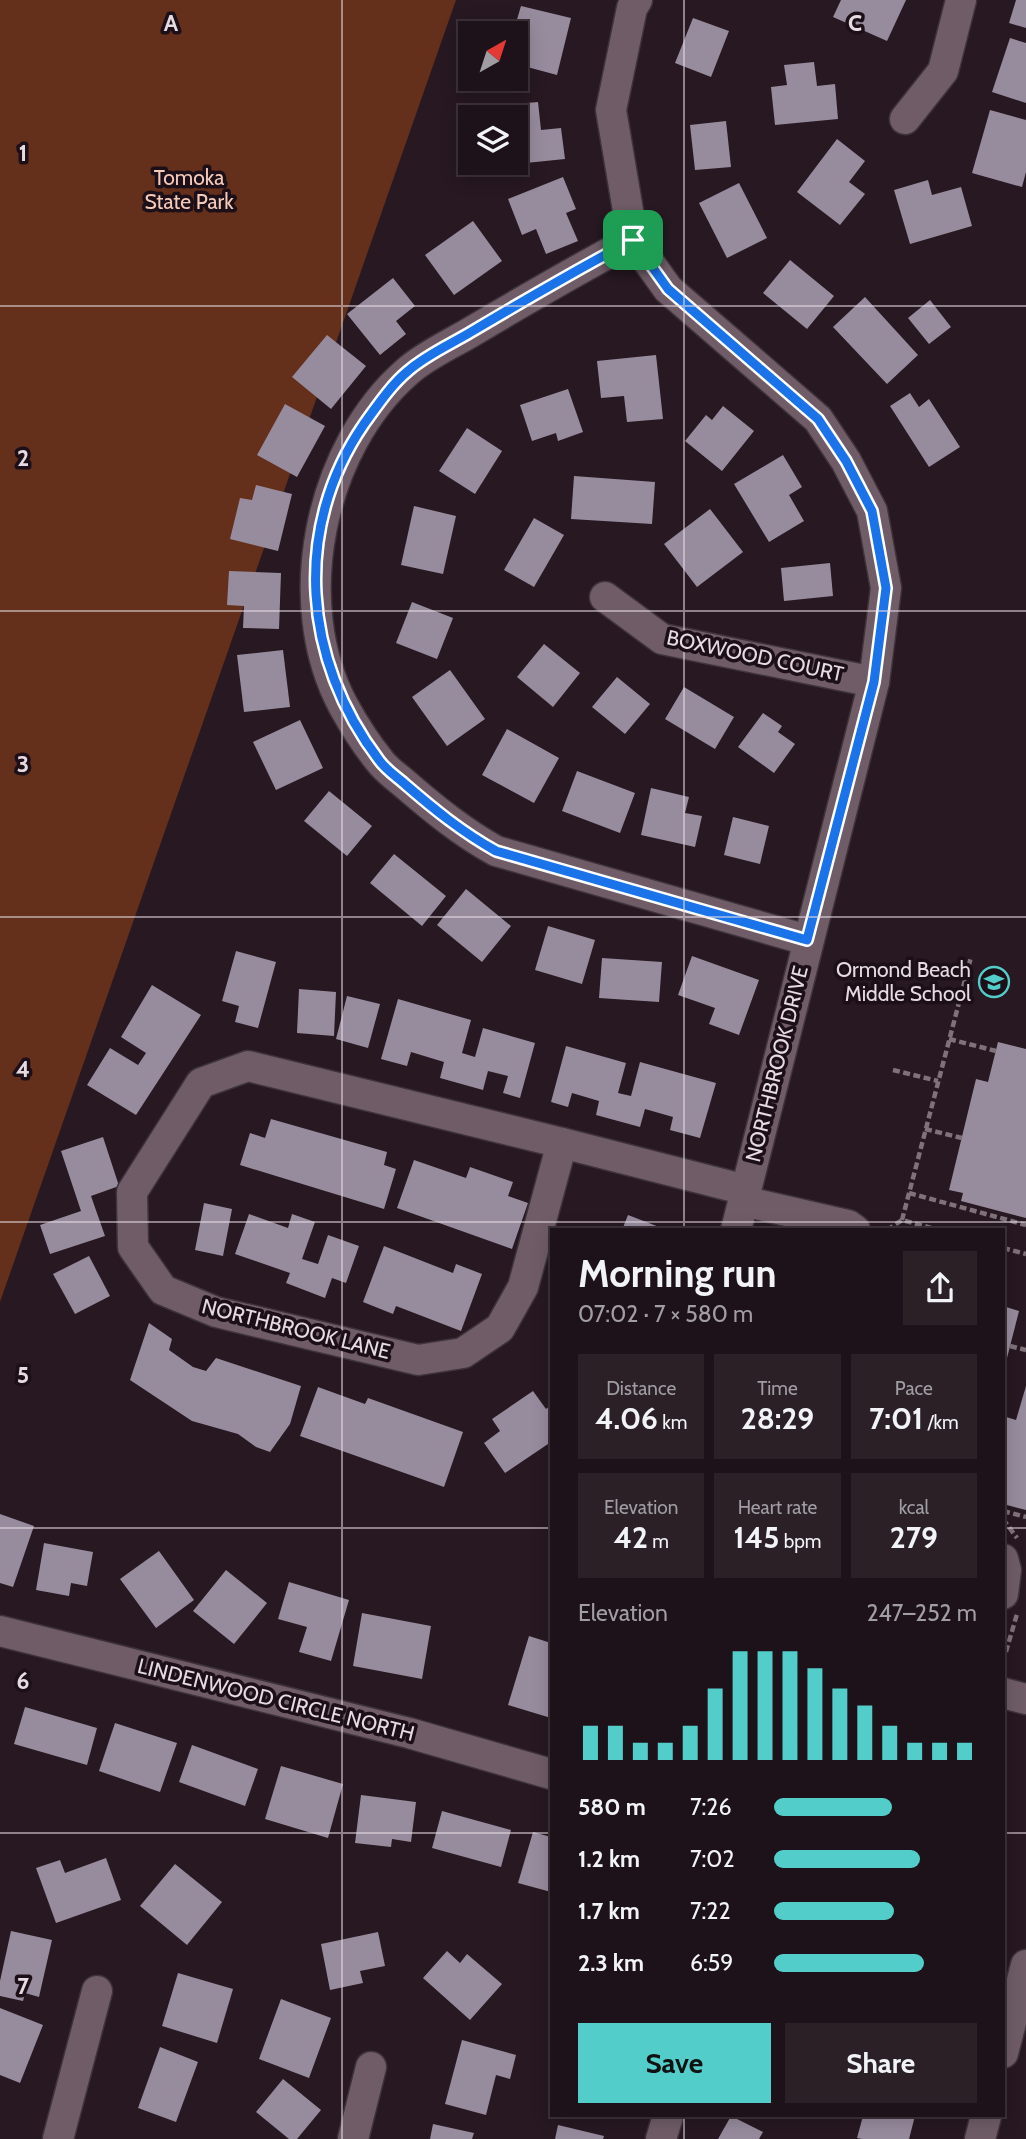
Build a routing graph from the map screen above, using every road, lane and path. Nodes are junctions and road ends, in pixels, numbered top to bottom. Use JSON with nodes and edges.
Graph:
{"nodes":[{"id":1,"x":637,"y":0,"type":"edge"},
{"id":2,"x":961,"y":0,"type":"edge"},
{"id":3,"x":905,"y":119,"type":"dead end"},
{"id":4,"x":633,"y":240,"type":"junction"},
{"id":5,"x":605,"y":597,"type":"dead end"},
{"id":6,"x":874,"y":682,"type":"junction"},
{"id":7,"x":807,"y":940,"type":"junction"},
{"id":8,"x":971,"y":957,"type":"dead end"},
{"id":9,"x":949,"y":1039,"type":"junction"},
{"id":10,"x":996,"y":1051,"type":"dead end"},
{"id":11,"x":893,"y":1070,"type":"dead end"},
{"id":12,"x":938,"y":1081,"type":"junction"},
{"id":13,"x":925,"y":1129,"type":"junction"},
{"id":14,"x":962,"y":1138,"type":"dead end"},
{"id":15,"x":562,"y":1143,"type":"junction"},
{"id":16,"x":909,"y":1193,"type":"junction"},
{"id":17,"x":745,"y":1196,"type":"junction"},
{"id":18,"x":902,"y":1220,"type":"junction"},
{"id":19,"x":814,"y":1223,"type":"edge"},
{"id":20,"x":1026,"y":1224,"type":"edge"},
{"id":21,"x":737,"y":1228,"type":"edge"},
{"id":22,"x":852,"y":1228,"type":"edge"},
{"id":23,"x":890,"y":1228,"type":"edge"},
{"id":24,"x":932,"y":1228,"type":"edge"},
{"id":25,"x":1005,"y":1249,"type":"edge"},
{"id":26,"x":1026,"y":1254,"type":"edge"},
{"id":27,"x":1010,"y":1346,"type":"dead end"},
{"id":28,"x":1026,"y":1350,"type":"edge"},
{"id":29,"x":1005,"y":1512,"type":"edge"},
{"id":30,"x":1026,"y":1517,"type":"edge"},
{"id":31,"x":1005,"y":1566,"type":"edge"},
{"id":32,"x":1011,"y":1600,"type":"edge"},
{"id":33,"x":0,"y":1631,"type":"edge"},
{"id":34,"x":1005,"y":1646,"type":"edge"},
{"id":35,"x":1005,"y":1694,"type":"edge"},
{"id":36,"x":1026,"y":1699,"type":"edge"},
{"id":37,"x":550,"y":1774,"type":"edge"},
{"id":38,"x":1026,"y":1965,"type":"edge"},
{"id":39,"x":97,"y":1991,"type":"dead end"},
{"id":40,"x":1005,"y":2045,"type":"edge"},
{"id":41,"x":371,"y":2067,"type":"dead end"},
{"id":42,"x":668,"y":2117,"type":"edge"},
{"id":43,"x":986,"y":2117,"type":"edge"},
{"id":44,"x":58,"y":2139,"type":"edge"},
{"id":45,"x":353,"y":2139,"type":"edge"},
{"id":46,"x":661,"y":2139,"type":"edge"},
{"id":47,"x":980,"y":2139,"type":"edge"}],
"edges":[{"from":1,"to":4,"type":"street","name":"NORTHBROOK DRIVE"},
{"from":2,"to":3,"type":"street"},
{"from":4,"to":6,"type":"street","name":"NORTHBROOK DRIVE"},
{"from":4,"to":7,"type":"street"},
{"from":5,"to":6,"type":"street","name":"BOXWOOD COURT"},
{"from":6,"to":7,"type":"street","name":"NORTHBROOK DRIVE"},
{"from":7,"to":17,"type":"street","name":"NORTHBROOK DRIVE"},
{"from":8,"to":9,"type":"path"},
{"from":9,"to":10,"type":"path"},
{"from":9,"to":12,"type":"path"},
{"from":11,"to":12,"type":"path"},
{"from":12,"to":13,"type":"path"},
{"from":13,"to":14,"type":"path"},
{"from":13,"to":16,"type":"path"},
{"from":15,"to":15,"type":"street","name":"NORTHBROOK LANE"},
{"from":15,"to":17,"type":"street","name":"NORTHBROOK LANE"},
{"from":16,"to":18,"type":"path"},
{"from":16,"to":20,"type":"path"},
{"from":17,"to":19,"type":"street","name":"NORTHBROOK LANE"},
{"from":17,"to":21,"type":"street","name":"NORTHBROOK DRIVE"},
{"from":18,"to":23,"type":"path"},
{"from":18,"to":24,"type":"path"},
{"from":19,"to":22,"type":"street","name":"NORTHBROOK LANE"},
{"from":25,"to":26,"type":"path"},
{"from":27,"to":28,"type":"path"},
{"from":29,"to":30,"type":"path"},
{"from":31,"to":32,"type":"street"},
{"from":32,"to":34,"type":"path"},
{"from":33,"to":37,"type":"street","name":"LINDENWOOD CIRCLE NORTH"},
{"from":35,"to":36,"type":"street"},
{"from":38,"to":40,"type":"street"},
{"from":39,"to":44,"type":"street"},
{"from":41,"to":45,"type":"street"},
{"from":42,"to":46,"type":"street"},
{"from":43,"to":47,"type":"street"}]}
